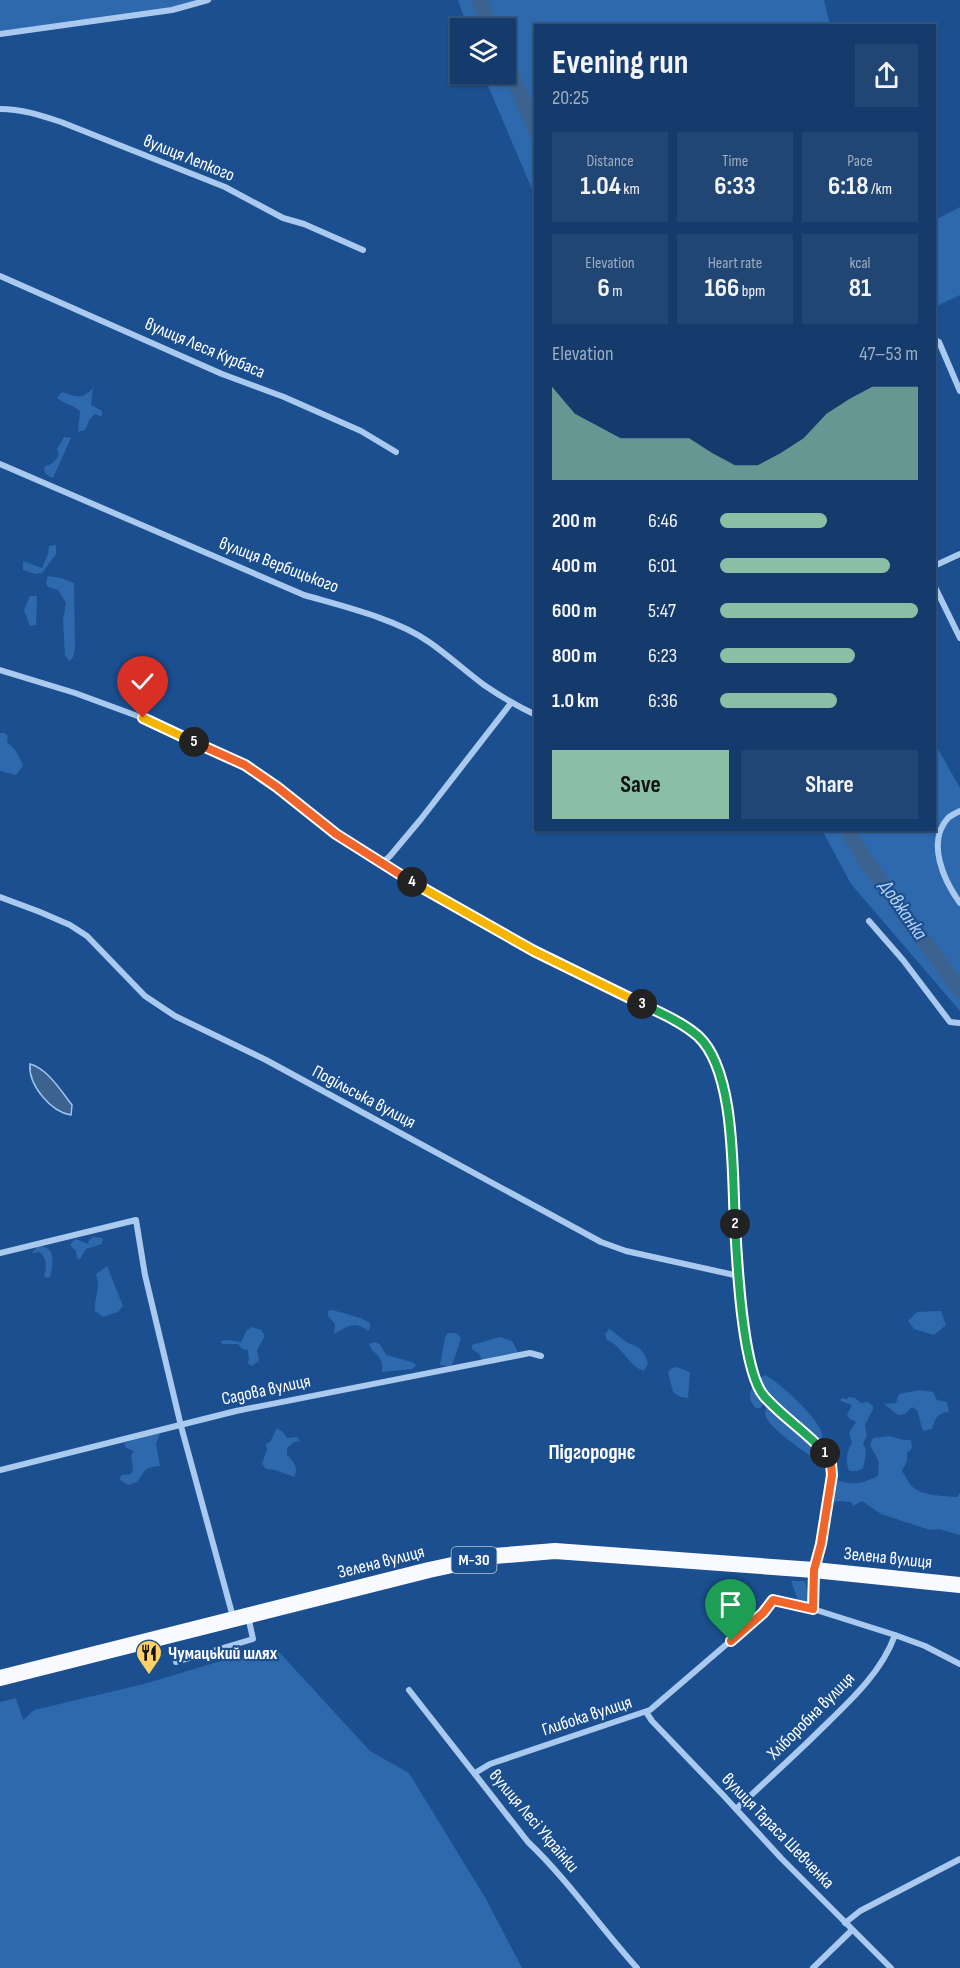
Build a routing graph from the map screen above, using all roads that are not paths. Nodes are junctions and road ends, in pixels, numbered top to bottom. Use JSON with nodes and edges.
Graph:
{"nodes":[{"id":1,"x":208,"y":0,"type":"edge"},
{"id":2,"x":0,"y":34,"type":"edge"},
{"id":3,"x":0,"y":110,"type":"edge"},
{"id":4,"x":363,"y":250,"type":"dead end"},
{"id":5,"x":0,"y":276,"type":"edge"},
{"id":6,"x":936,"y":340,"type":"edge"},
{"id":7,"x":960,"y":391,"type":"edge"},
{"id":8,"x":396,"y":452,"type":"dead end"},
{"id":9,"x":0,"y":464,"type":"edge"},
{"id":10,"x":960,"y":554,"type":"edge"},
{"id":11,"x":936,"y":565,"type":"edge"},
{"id":12,"x":936,"y":589,"type":"edge"},
{"id":13,"x":960,"y":638,"type":"edge"},
{"id":14,"x":0,"y":670,"type":"edge"},
{"id":15,"x":511,"y":702,"type":"junction"},
{"id":16,"x":534,"y":714,"type":"edge"},
{"id":17,"x":960,"y":811,"type":"edge"},
{"id":18,"x":381,"y":864,"type":"junction"},
{"id":19,"x":0,"y":897,"type":"edge"},
{"id":20,"x":960,"y":903,"type":"edge"},
{"id":21,"x":869,"y":921,"type":"dead end"},
{"id":22,"x":960,"y":1023,"type":"edge"},
{"id":23,"x":0,"y":1253,"type":"edge"},
{"id":24,"x":739,"y":1276,"type":"junction"},
{"id":25,"x":541,"y":1356,"type":"dead end"},
{"id":26,"x":181,"y":1426,"type":"junction"},
{"id":27,"x":0,"y":1470,"type":"edge"},
{"id":28,"x":814,"y":1570,"type":"junction"},
{"id":29,"x":960,"y":1585,"type":"edge"},
{"id":30,"x":813,"y":1609,"type":"junction"},
{"id":31,"x":241,"y":1618,"type":"junction"},
{"id":32,"x":895,"y":1635,"type":"junction"},
{"id":33,"x":176,"y":1662,"type":"dead end"},
{"id":34,"x":960,"y":1664,"type":"edge"},
{"id":35,"x":0,"y":1678,"type":"edge"},
{"id":36,"x":409,"y":1690,"type":"dead end"},
{"id":37,"x":646,"y":1712,"type":"junction"},
{"id":38,"x":475,"y":1773,"type":"junction"},
{"id":39,"x":736,"y":1809,"type":"junction"},
{"id":40,"x":960,"y":1859,"type":"edge"},
{"id":41,"x":845,"y":1923,"type":"junction"},
{"id":42,"x":852,"y":1930,"type":"junction"},
{"id":43,"x":637,"y":1968,"type":"edge"},
{"id":44,"x":813,"y":1968,"type":"edge"},
{"id":45,"x":891,"y":1968,"type":"edge"}],
"edges":[{"from":1,"to":2,"type":"street"},
{"from":3,"to":4,"type":"street","name":"вулиця Лепкого"},
{"from":5,"to":8,"type":"street","name":"вулиця Леся Курбаса"},
{"from":6,"to":7,"type":"street"},
{"from":9,"to":15,"type":"street","name":"вулиця Вербицького"},
{"from":10,"to":11,"type":"street"},
{"from":12,"to":13,"type":"street"},
{"from":14,"to":18,"type":"street"},
{"from":15,"to":16,"type":"street","name":"вулиця Вербицького"},
{"from":15,"to":18,"type":"street"},
{"from":17,"to":20,"type":"street"},
{"from":18,"to":24,"type":"street"},
{"from":19,"to":24,"type":"street","name":"Подільська вулиця"},
{"from":21,"to":22,"type":"street"},
{"from":23,"to":26,"type":"street"},
{"from":24,"to":28,"type":"street"},
{"from":25,"to":26,"type":"street","name":"Садова вулиця"},
{"from":26,"to":27,"type":"street","name":"Садова вулиця"},
{"from":26,"to":31,"type":"street"},
{"from":28,"to":29,"type":"highway","name":"Зелена вулиця","number":"М-30"},
{"from":28,"to":30,"type":"street"},
{"from":28,"to":31,"type":"highway","name":"Зелена вулиця","number":"М-30"},
{"from":30,"to":32,"type":"street"},
{"from":30,"to":37,"type":"street","name":"Глибока вулиця"},
{"from":31,"to":33,"type":"street"},
{"from":31,"to":35,"type":"highway","name":"Зелена вулиця","number":"М-30"},
{"from":32,"to":34,"type":"street"},
{"from":32,"to":39,"type":"street","name":"Хліборобна вулиця"},
{"from":36,"to":38,"type":"street","name":"вулиця Лесі Українки"},
{"from":37,"to":38,"type":"street","name":"Глибока вулиця"},
{"from":37,"to":39,"type":"street","name":"вулиця Тараса Шевченка"},
{"from":38,"to":43,"type":"street","name":"вулиця Лесі Українки"},
{"from":39,"to":41,"type":"street","name":"вулиця Тараса Шевченка"},
{"from":40,"to":41,"type":"street"},
{"from":41,"to":42,"type":"street","name":"вулиця Тараса Шевченка"},
{"from":42,"to":44,"type":"street"},
{"from":42,"to":45,"type":"street","name":"вулиця Тараса Шевченка"}]}
